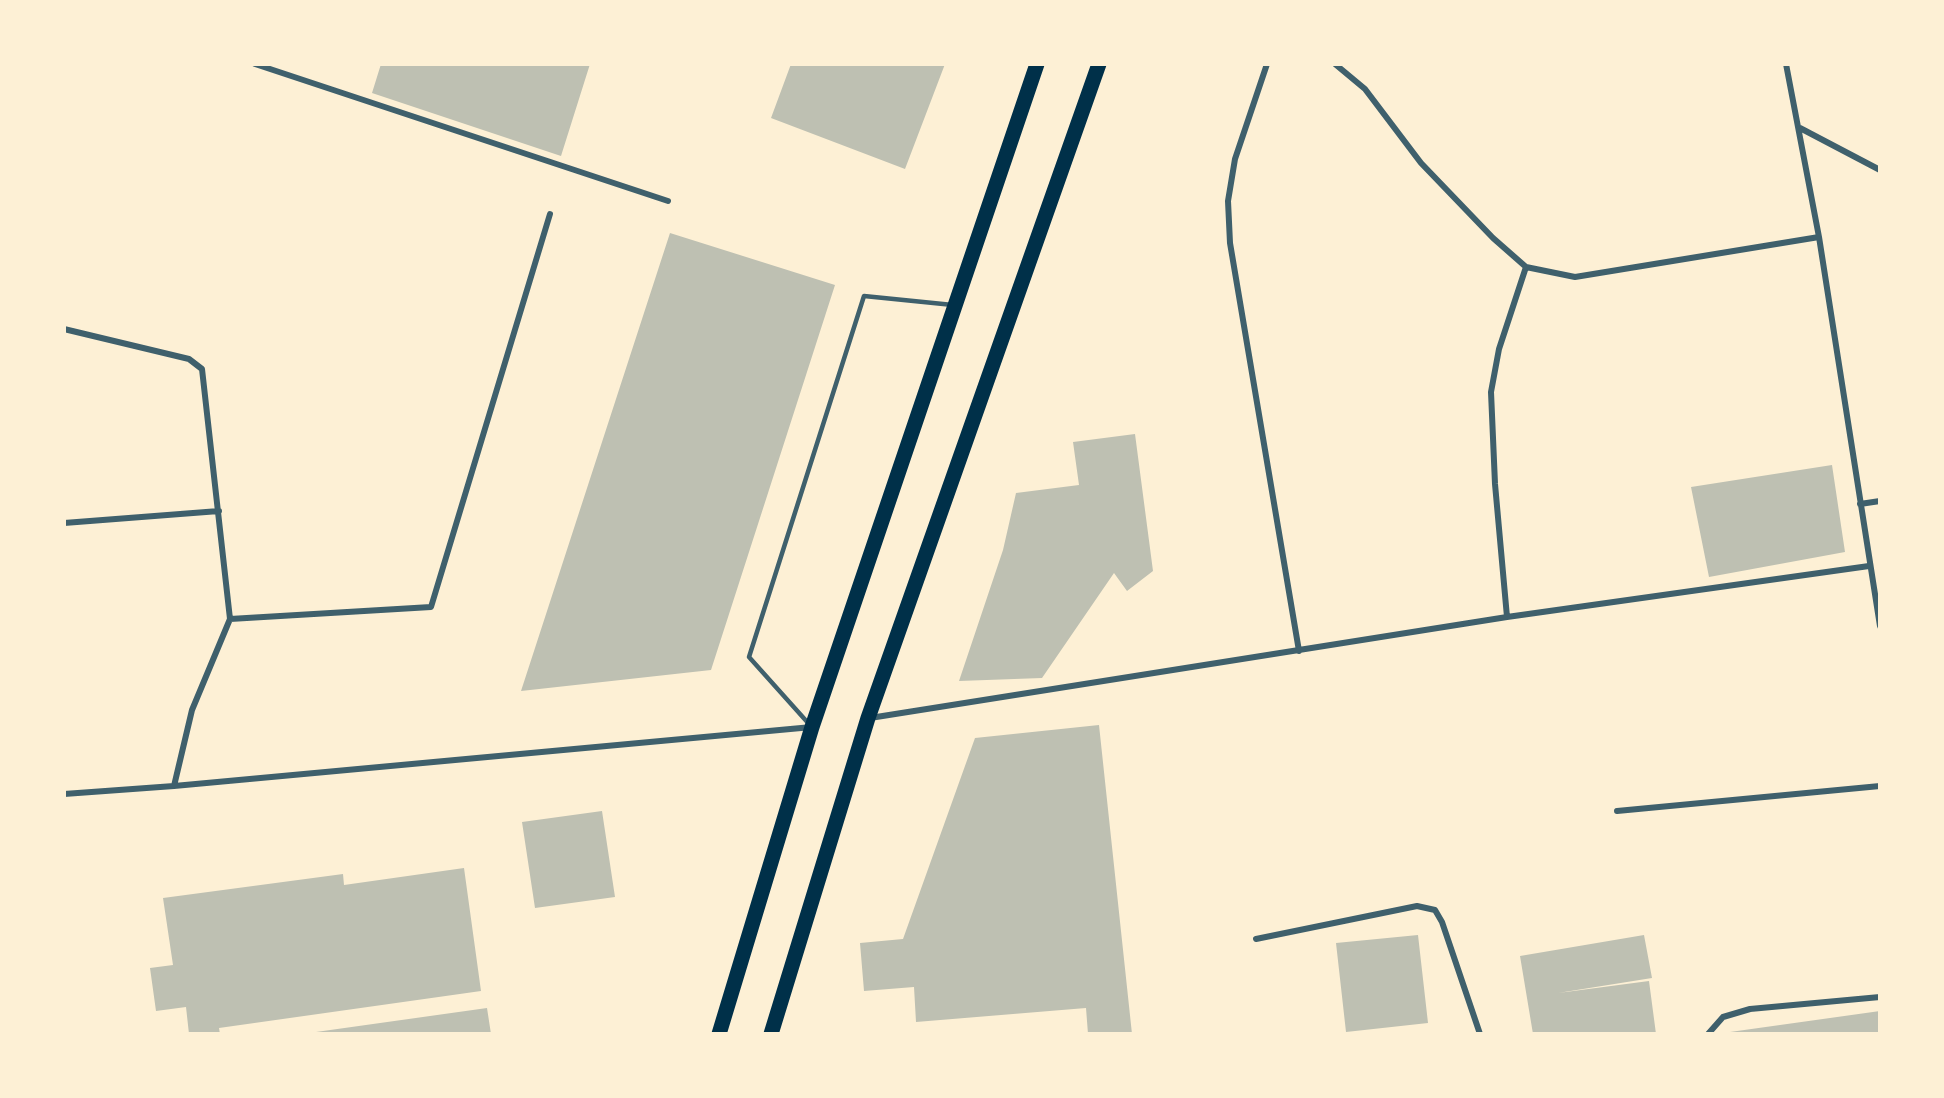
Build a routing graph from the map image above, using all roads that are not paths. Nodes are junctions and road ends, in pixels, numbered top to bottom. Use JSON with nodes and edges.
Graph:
{"nodes":[{"id":1,"x":255,"y":64,"type":"edge"},
{"id":2,"x":1037,"y":64,"type":"edge"},
{"id":3,"x":1099,"y":64,"type":"edge"},
{"id":4,"x":1267,"y":64,"type":"edge"},
{"id":5,"x":1335,"y":64,"type":"edge"},
{"id":6,"x":1786,"y":64,"type":"edge"},
{"id":7,"x":1800,"y":128,"type":"junction"},
{"id":8,"x":1880,"y":170,"type":"edge"},
{"id":9,"x":668,"y":201,"type":"dead end"},
{"id":10,"x":550,"y":214,"type":"dead end"},
{"id":11,"x":1819,"y":237,"type":"junction"},
{"id":12,"x":1527,"y":267,"type":"junction"},
{"id":13,"x":955,"y":305,"type":"junction"},
{"id":14,"x":64,"y":329,"type":"edge"},
{"id":15,"x":1880,"y":501,"type":"edge"},
{"id":16,"x":1860,"y":504,"type":"junction"},
{"id":17,"x":219,"y":511,"type":"junction"},
{"id":18,"x":64,"y":523,"type":"edge"},
{"id":19,"x":1869,"y":566,"type":"junction"},
{"id":20,"x":1507,"y":617,"type":"junction"},
{"id":21,"x":230,"y":619,"type":"junction"},
{"id":22,"x":1880,"y":626,"type":"edge"},
{"id":23,"x":1299,"y":651,"type":"junction"},
{"id":24,"x":868,"y":718,"type":"junction"},
{"id":25,"x":812,"y":727,"type":"junction"},
{"id":26,"x":174,"y":786,"type":"junction"},
{"id":27,"x":1880,"y":786,"type":"edge"},
{"id":28,"x":64,"y":794,"type":"edge"},
{"id":29,"x":1617,"y":811,"type":"dead end"},
{"id":30,"x":1256,"y":939,"type":"dead end"},
{"id":31,"x":1880,"y":997,"type":"edge"},
{"id":32,"x":719,"y":1034,"type":"edge"},
{"id":33,"x":771,"y":1034,"type":"edge"},
{"id":34,"x":1480,"y":1034,"type":"edge"},
{"id":35,"x":1708,"y":1034,"type":"edge"}],
"edges":[{"from":1,"to":9,"type":"street"},
{"from":2,"to":13,"type":"main road"},
{"from":3,"to":24,"type":"main road"},
{"from":4,"to":23,"type":"street"},
{"from":5,"to":12,"type":"street"},
{"from":6,"to":7,"type":"street"},
{"from":7,"to":8,"type":"street"},
{"from":7,"to":11,"type":"street"},
{"from":10,"to":21,"type":"street"},
{"from":11,"to":12,"type":"street"},
{"from":11,"to":16,"type":"street"},
{"from":12,"to":20,"type":"street"},
{"from":13,"to":25,"type":"main road"},
{"from":13,"to":25,"type":"lane"},
{"from":14,"to":17,"type":"street"},
{"from":15,"to":16,"type":"street"},
{"from":16,"to":19,"type":"street"},
{"from":17,"to":18,"type":"street"},
{"from":17,"to":21,"type":"street"},
{"from":19,"to":20,"type":"street"},
{"from":19,"to":22,"type":"street"},
{"from":20,"to":23,"type":"street"},
{"from":21,"to":26,"type":"street"},
{"from":23,"to":24,"type":"street"},
{"from":24,"to":33,"type":"main road"},
{"from":25,"to":26,"type":"street"},
{"from":25,"to":32,"type":"main road"},
{"from":26,"to":28,"type":"street"},
{"from":27,"to":29,"type":"street"},
{"from":30,"to":34,"type":"street"},
{"from":31,"to":35,"type":"street"}]}
